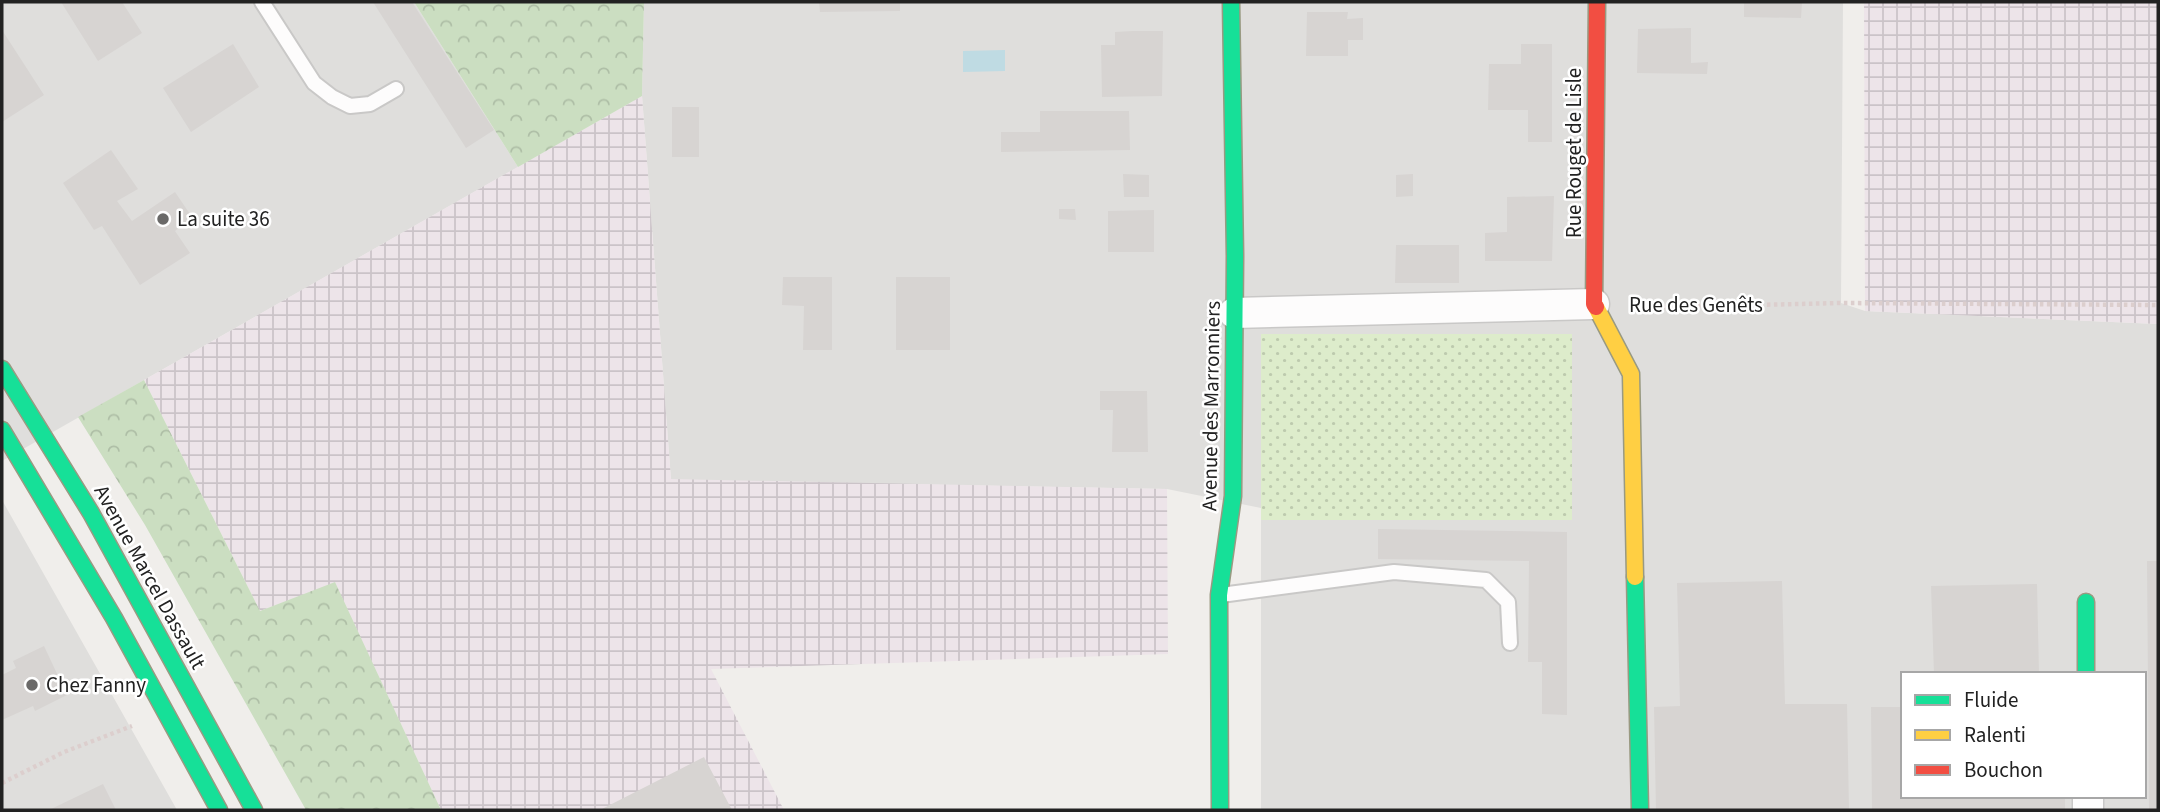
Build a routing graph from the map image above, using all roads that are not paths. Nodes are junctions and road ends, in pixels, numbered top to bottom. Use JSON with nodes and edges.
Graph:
{"nodes":[{"id":1,"x":262,"y":2,"type":"edge"},
{"id":2,"x":1231,"y":2,"type":"edge"},
{"id":3,"x":1597,"y":2,"type":"edge"},
{"id":4,"x":396,"y":89,"type":"dead end"},
{"id":5,"x":1594,"y":304,"type":"junction"},
{"id":6,"x":1234,"y":313,"type":"junction"},
{"id":7,"x":2,"y":369,"type":"edge"},
{"id":8,"x":2,"y":430,"type":"edge"},
{"id":9,"x":1219,"y":595,"type":"junction"},
{"id":10,"x":2086,"y":602,"type":"dead end"},
{"id":11,"x":1510,"y":643,"type":"dead end"},
{"id":12,"x":2086,"y":672,"type":"edge"},
{"id":13,"x":219,"y":810,"type":"edge"},
{"id":14,"x":254,"y":810,"type":"edge"},
{"id":15,"x":1220,"y":810,"type":"edge"},
{"id":16,"x":1640,"y":810,"type":"edge"}],
"edges":[{"from":1,"to":4,"type":"lane"},
{"from":2,"to":6,"type":"street","name":"Avenue des Marronniers"},
{"from":3,"to":5,"type":"street","name":"Rue Rouget de Lisle"},
{"from":5,"to":6,"type":"street"},
{"from":5,"to":16,"type":"street"},
{"from":6,"to":9,"type":"street","name":"Avenue des Marronniers"},
{"from":7,"to":14,"type":"street","name":"Avenue Marcel Dassault"},
{"from":8,"to":13,"type":"street"},
{"from":9,"to":11,"type":"lane"},
{"from":9,"to":15,"type":"street","name":"Avenue des Marronniers"},
{"from":10,"to":12,"type":"street"}]}
